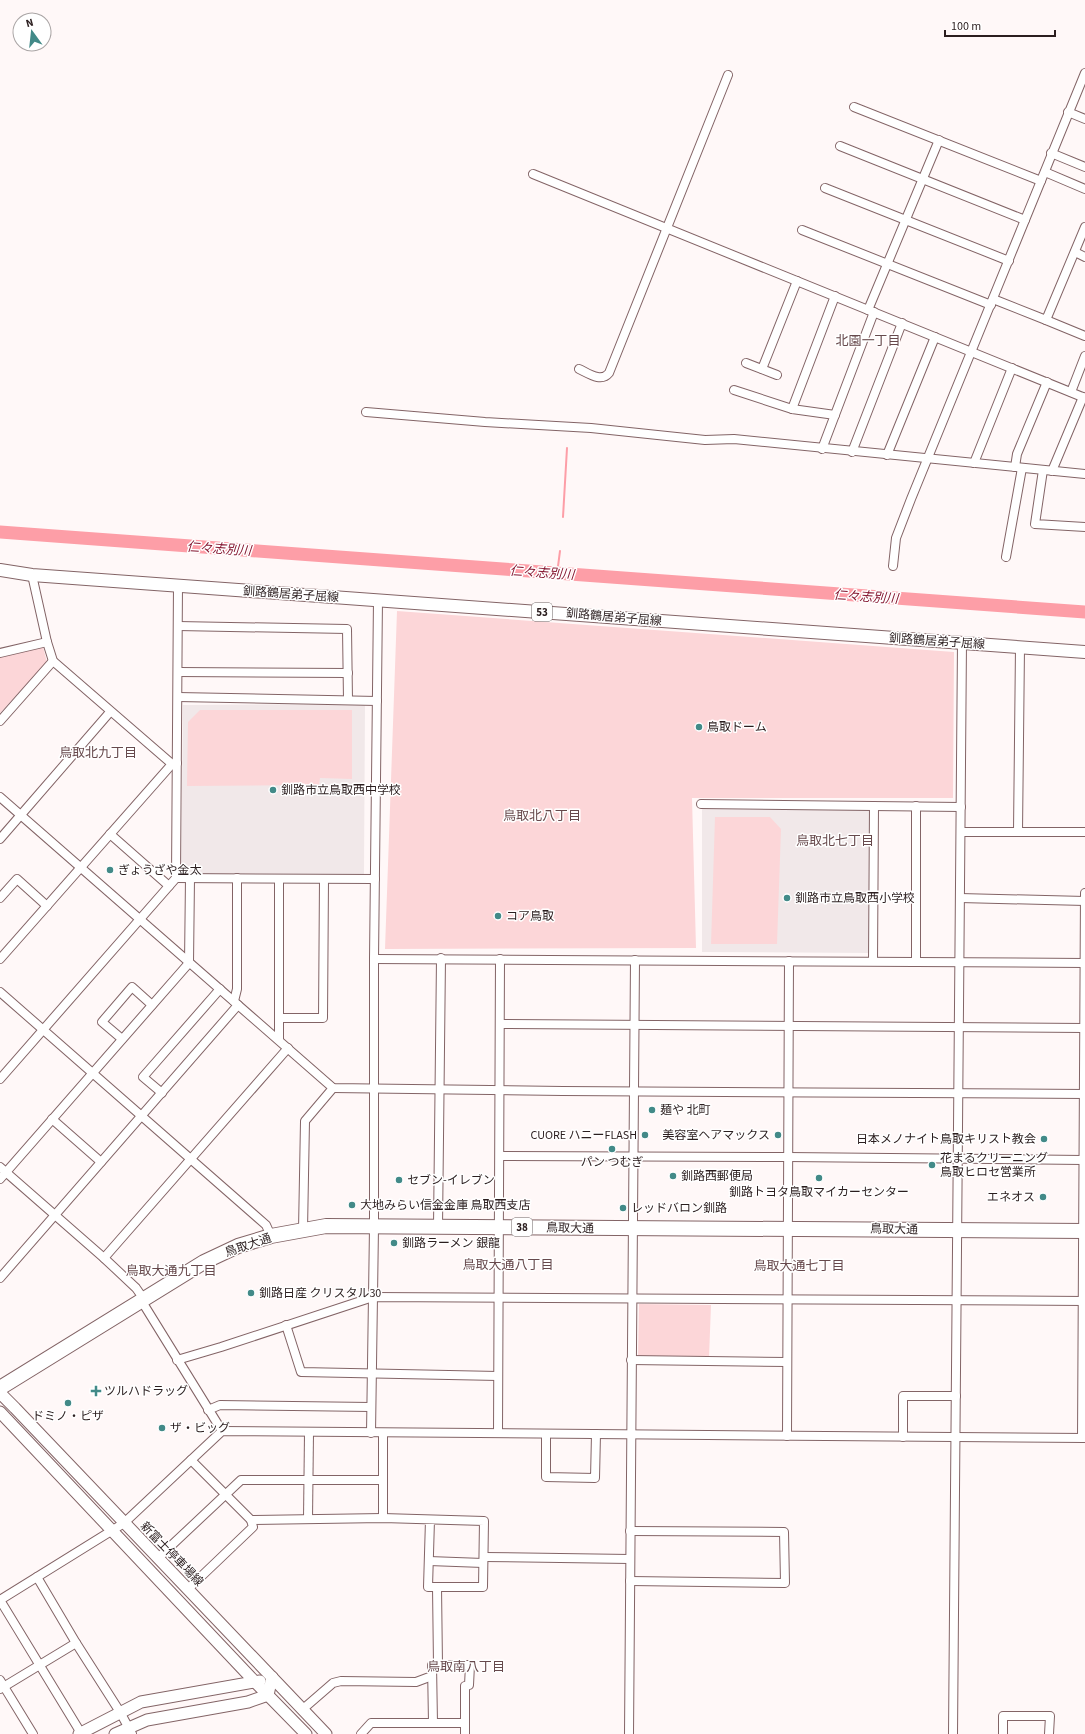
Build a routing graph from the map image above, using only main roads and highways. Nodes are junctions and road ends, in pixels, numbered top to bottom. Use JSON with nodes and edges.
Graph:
{"nodes":[{"id":1,"x":0,"y":570,"type":"edge"},
{"id":2,"x":1085,"y":652,"type":"edge"},
{"id":3,"x":1084,"y":1231,"type":"edge"},
{"id":4,"x":0,"y":1388,"type":"edge"},
{"id":5,"x":0,"y":1393,"type":"edge"},
{"id":6,"x":0,"y":1412,"type":"edge"},
{"id":7,"x":272,"y":1677,"type":"junction"},
{"id":8,"x":256,"y":1683,"type":"junction"},
{"id":9,"x":268,"y":1695,"type":"junction"},
{"id":10,"x":130,"y":1731,"type":"edge"},
{"id":11,"x":80,"y":1733,"type":"edge"},
{"id":12,"x":115,"y":1734,"type":"edge"},
{"id":13,"x":306,"y":1734,"type":"edge"},
{"id":14,"x":326,"y":1734,"type":"edge"}],
"edges":[{"from":1,"to":2,"type":"main road","name":"釧路鶴居弟子屈線","number":"53"},
{"from":3,"to":4,"type":"highway","name":"鳥取大通","number":"38"},
{"from":5,"to":7,"type":"main road","name":"新富士停車場線"},
{"from":6,"to":8,"type":"main road"},
{"from":7,"to":8,"type":"main road"},
{"from":7,"to":9,"type":"main road"},
{"from":7,"to":14,"type":"main road","name":"新富士停車場線"},
{"from":8,"to":9,"type":"main road"},
{"from":8,"to":11,"type":"main road"},
{"from":9,"to":10,"type":"main road"},
{"from":9,"to":13,"type":"main road"},
{"from":10,"to":12,"type":"main road"}]}
